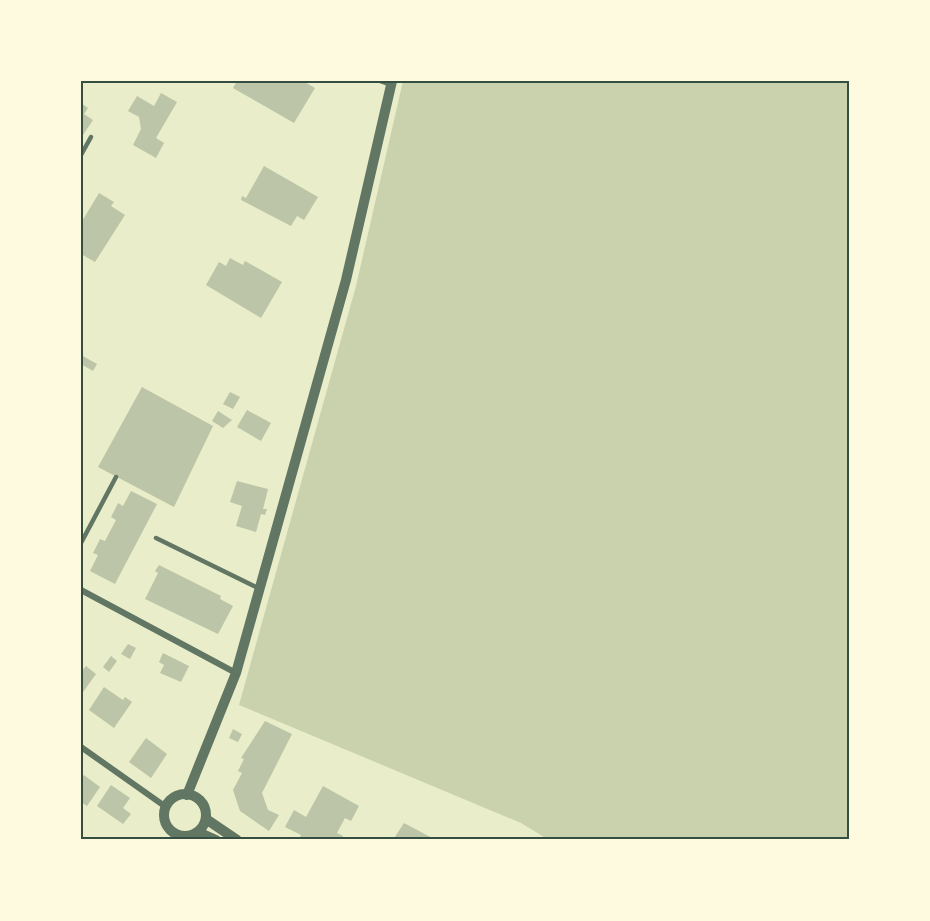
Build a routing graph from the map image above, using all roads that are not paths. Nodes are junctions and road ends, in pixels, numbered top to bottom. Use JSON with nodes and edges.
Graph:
{"nodes":[{"id":1,"x":388,"y":82,"type":"edge"},
{"id":2,"x":92,"y":137,"type":"dead end"},
{"id":3,"x":81,"y":155,"type":"edge"},
{"id":4,"x":116,"y":477,"type":"dead end"},
{"id":5,"x":156,"y":538,"type":"dead end"},
{"id":6,"x":81,"y":543,"type":"edge"},
{"id":7,"x":260,"y":589,"type":"junction"},
{"id":8,"x":81,"y":590,"type":"edge"},
{"id":9,"x":236,"y":673,"type":"junction"},
{"id":10,"x":81,"y":747,"type":"edge"},
{"id":11,"x":187,"y":795,"type":"junction"},
{"id":12,"x":166,"y":807,"type":"junction"},
{"id":13,"x":206,"y":819,"type":"junction"},
{"id":14,"x":198,"y":832,"type":"junction"},
{"id":15,"x":173,"y":837,"type":"edge"},
{"id":16,"x":216,"y":840,"type":"edge"},
{"id":17,"x":237,"y":840,"type":"edge"}],
"edges":[{"from":1,"to":7,"type":"street"},
{"from":2,"to":3,"type":"lane"},
{"from":4,"to":6,"type":"lane"},
{"from":5,"to":7,"type":"lane"},
{"from":7,"to":9,"type":"street"},
{"from":8,"to":9,"type":"street"},
{"from":9,"to":11,"type":"street"},
{"from":10,"to":12,"type":"street"},
{"from":11,"to":12,"type":"street"},
{"from":11,"to":13,"type":"street"},
{"from":12,"to":15,"type":"street"},
{"from":13,"to":14,"type":"street"},
{"from":13,"to":17,"type":"street"},
{"from":14,"to":15,"type":"street"},
{"from":14,"to":16,"type":"street"}]}
